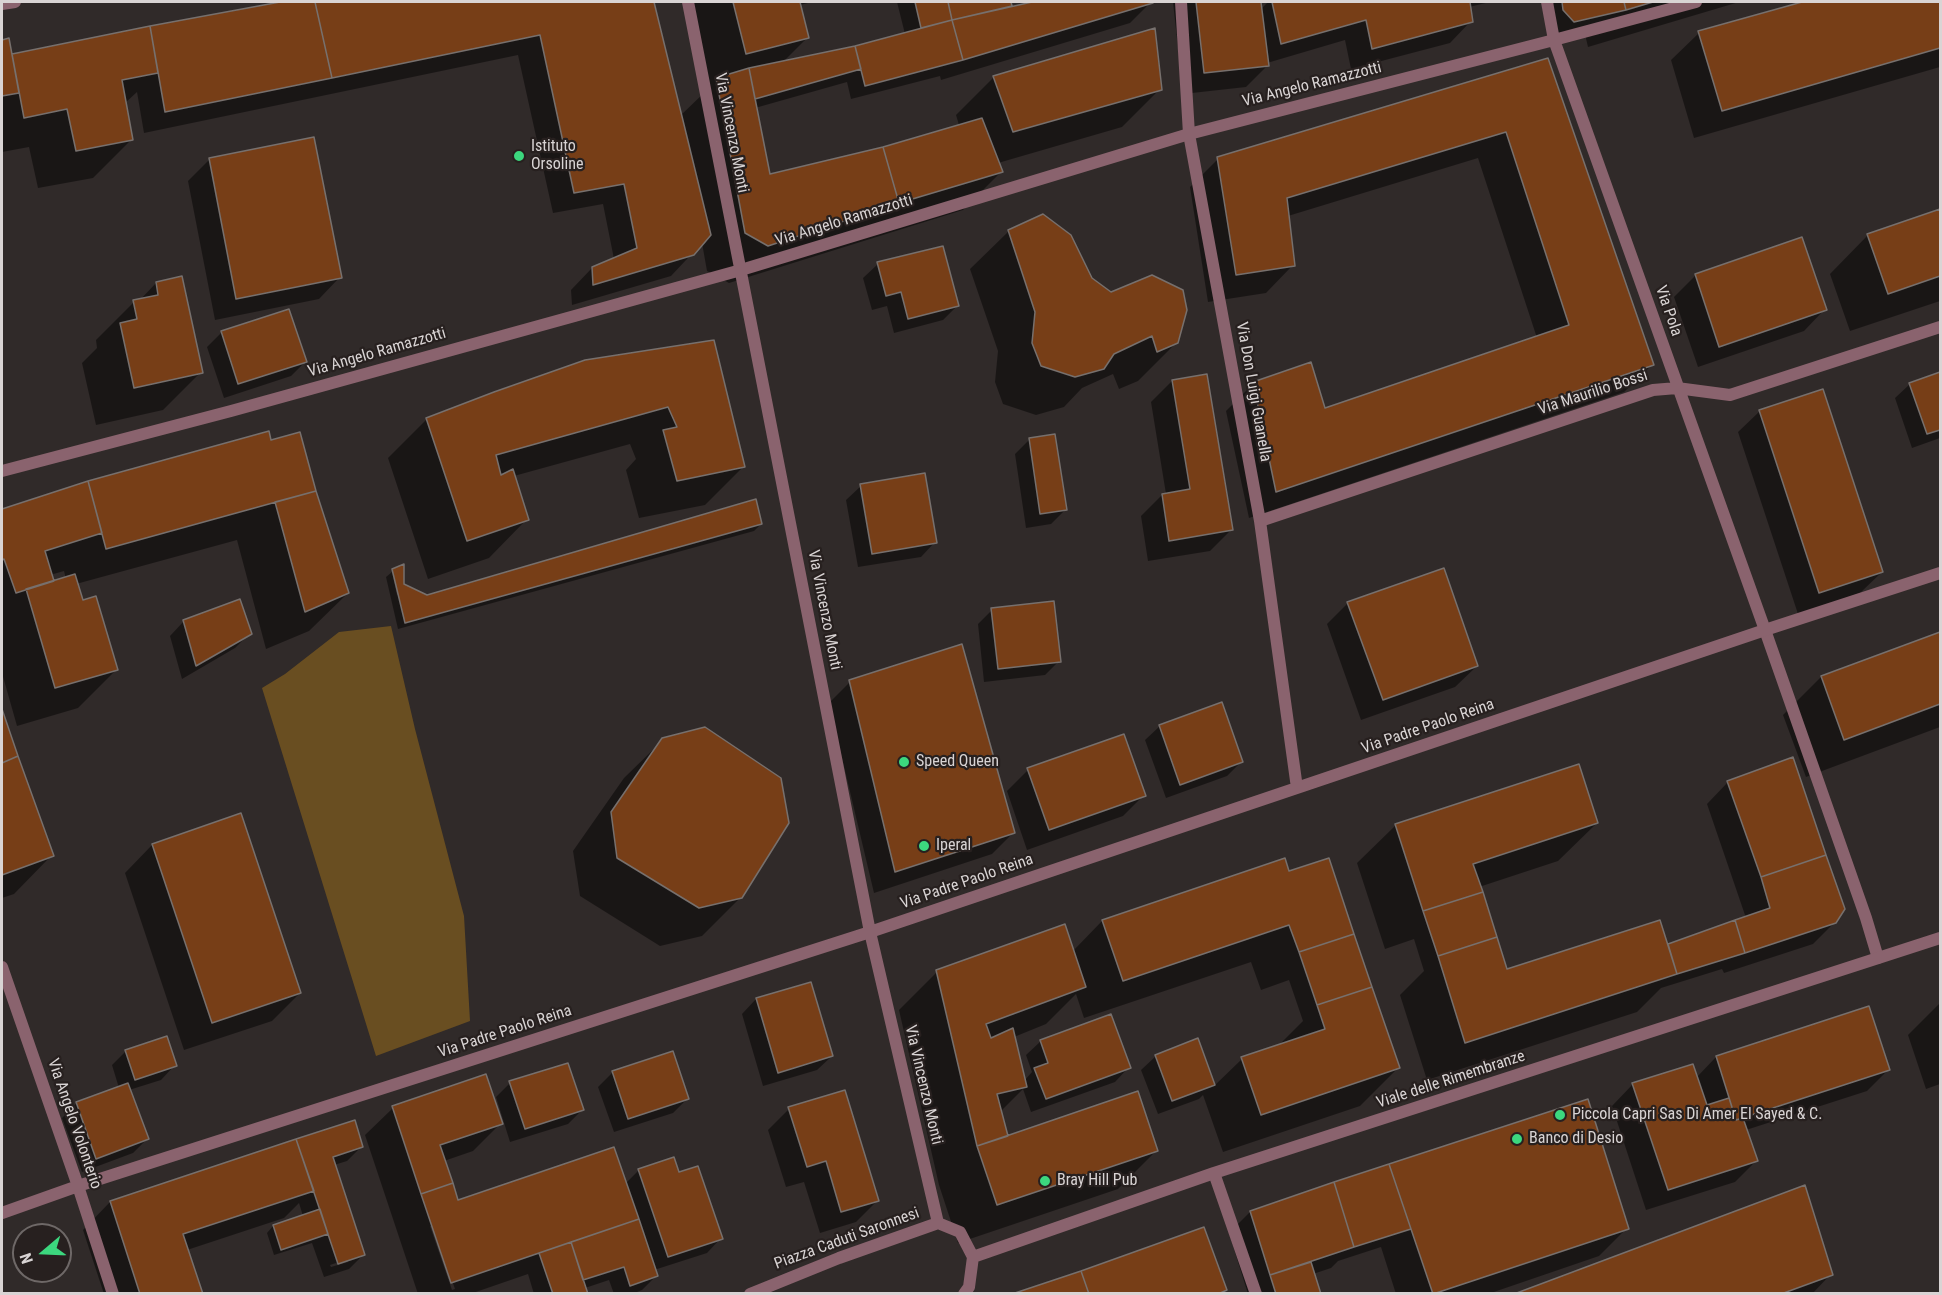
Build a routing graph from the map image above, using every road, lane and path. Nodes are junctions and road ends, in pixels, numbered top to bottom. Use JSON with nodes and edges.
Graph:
{"nodes":[{"id":1,"x":15,"y":2,"type":"edge"},
{"id":2,"x":688,"y":2,"type":"edge"},
{"id":3,"x":1181,"y":2,"type":"edge"},
{"id":4,"x":1547,"y":2,"type":"edge"},
{"id":5,"x":1696,"y":2,"type":"edge"},
{"id":6,"x":2,"y":4,"type":"edge"},
{"id":7,"x":1554,"y":40,"type":"junction"},
{"id":8,"x":1189,"y":134,"type":"junction"},
{"id":9,"x":741,"y":270,"type":"junction"},
{"id":10,"x":1941,"y":327,"type":"edge"},
{"id":11,"x":1677,"y":388,"type":"junction"},
{"id":12,"x":2,"y":471,"type":"edge"},
{"id":13,"x":1260,"y":521,"type":"junction"},
{"id":14,"x":1941,"y":573,"type":"edge"},
{"id":15,"x":1766,"y":630,"type":"junction"},
{"id":16,"x":1297,"y":788,"type":"junction"},
{"id":17,"x":870,"y":932,"type":"junction"},
{"id":18,"x":1941,"y":938,"type":"edge"},
{"id":19,"x":1878,"y":958,"type":"junction"},
{"id":20,"x":2,"y":967,"type":"edge"},
{"id":21,"x":1214,"y":1173,"type":"junction"},
{"id":22,"x":78,"y":1186,"type":"junction"},
{"id":23,"x":2,"y":1213,"type":"edge"},
{"id":24,"x":938,"y":1223,"type":"junction"},
{"id":25,"x":973,"y":1257,"type":"junction"},
{"id":26,"x":113,"y":1293,"type":"edge"},
{"id":27,"x":750,"y":1293,"type":"edge"},
{"id":28,"x":964,"y":1293,"type":"edge"},
{"id":29,"x":1256,"y":1293,"type":"edge"}],
"edges":[{"from":1,"to":6,"type":"street"},
{"from":2,"to":9,"type":"street","name":"Via Vincenzo Monti"},
{"from":3,"to":8,"type":"street","name":"Via Don Luigi Guanella"},
{"from":4,"to":7,"type":"street","name":"Via Pola"},
{"from":5,"to":7,"type":"street","name":"Via Angelo Ramazzotti"},
{"from":7,"to":8,"type":"street","name":"Via Angelo Ramazzotti"},
{"from":7,"to":11,"type":"street","name":"Via Pola"},
{"from":8,"to":9,"type":"street","name":"Via Angelo Ramazzotti"},
{"from":8,"to":13,"type":"street","name":"Via Don Luigi Guanella"},
{"from":9,"to":12,"type":"street","name":"Via Angelo Ramazzotti"},
{"from":9,"to":17,"type":"street","name":"Via Vincenzo Monti"},
{"from":10,"to":11,"type":"street","name":"Via Maurilio Bossi"},
{"from":11,"to":13,"type":"street","name":"Via Maurilio Bossi"},
{"from":11,"to":15,"type":"street","name":"Via Pola"},
{"from":13,"to":16,"type":"street","name":"Via Don Luigi Guanella"},
{"from":14,"to":15,"type":"street","name":"Via Padre Paolo Reina"},
{"from":15,"to":16,"type":"street","name":"Via Padre Paolo Reina"},
{"from":15,"to":19,"type":"street","name":"Via Pola"},
{"from":16,"to":17,"type":"street","name":"Via Padre Paolo Reina"},
{"from":17,"to":22,"type":"street","name":"Via Padre Paolo Reina"},
{"from":17,"to":24,"type":"street","name":"Via Vincenzo Monti"},
{"from":18,"to":19,"type":"street","name":"Viale delle Rimembranze"},
{"from":19,"to":21,"type":"street","name":"Viale delle Rimembranze"},
{"from":20,"to":22,"type":"street","name":"Via Angelo Volonterio"},
{"from":21,"to":25,"type":"street","name":"Viale delle Rimembranze"},
{"from":21,"to":29,"type":"street"},
{"from":22,"to":23,"type":"street","name":"Via Padre Paolo Reina"},
{"from":22,"to":26,"type":"street","name":"Via Angelo Volonterio"},
{"from":24,"to":25,"type":"street","name":"Piazza Caduti Saronnesi"},
{"from":24,"to":27,"type":"street","name":"Piazza Caduti Saronnesi"},
{"from":25,"to":28,"type":"street"}]}
